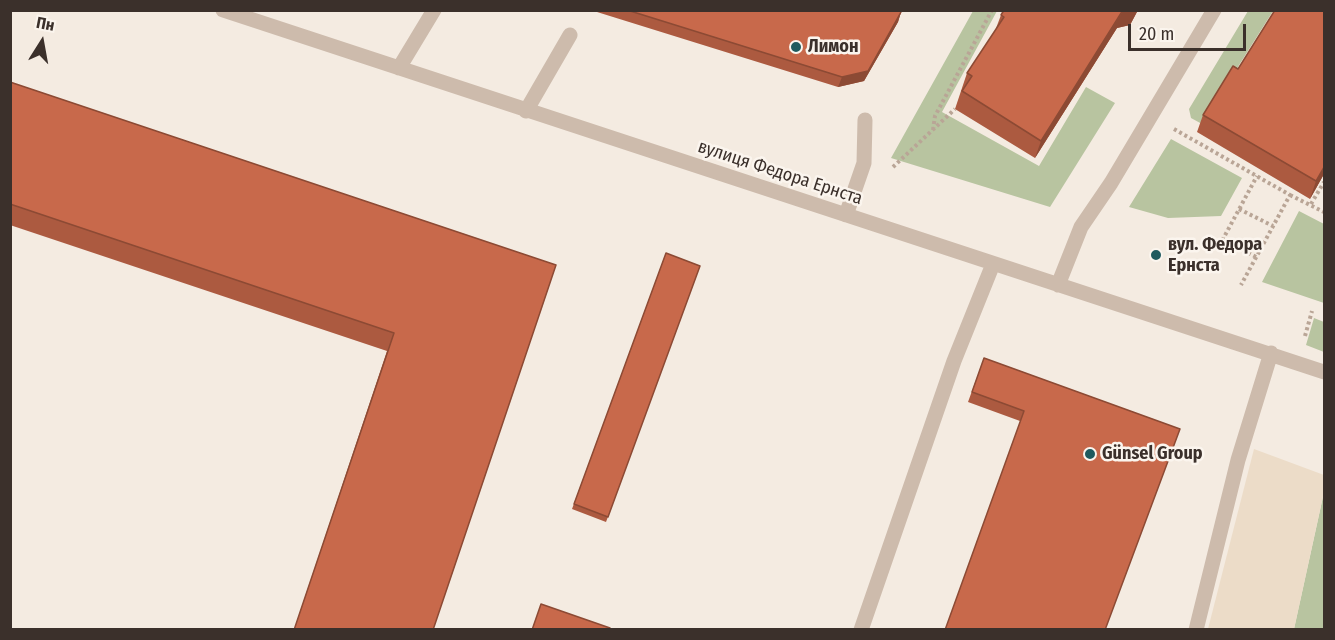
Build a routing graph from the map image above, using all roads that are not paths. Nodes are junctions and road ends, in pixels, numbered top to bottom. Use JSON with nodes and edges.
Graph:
{"nodes":[{"id":1,"x":223,"y":10,"type":"edge"},
{"id":2,"x":434,"y":10,"type":"edge"},
{"id":3,"x":1214,"y":10,"type":"edge"},
{"id":4,"x":570,"y":35,"type":"dead end"},
{"id":5,"x":399,"y":68,"type":"junction"},
{"id":6,"x":526,"y":111,"type":"junction"},
{"id":7,"x":865,"y":120,"type":"dead end"},
{"id":8,"x":846,"y":215,"type":"junction"},
{"id":9,"x":993,"y":264,"type":"junction"},
{"id":10,"x":1058,"y":285,"type":"junction"},
{"id":11,"x":1271,"y":353,"type":"junction"},
{"id":12,"x":1324,"y":372,"type":"edge"},
{"id":13,"x":861,"y":630,"type":"edge"},
{"id":14,"x":1196,"y":630,"type":"edge"}],
"edges":[{"from":1,"to":5,"type":"street","name":"вулиця Федора Ернста"},
{"from":2,"to":5,"type":"street"},
{"from":3,"to":10,"type":"street"},
{"from":4,"to":6,"type":"street"},
{"from":5,"to":6,"type":"street","name":"вулиця Федора Ернста"},
{"from":6,"to":8,"type":"street","name":"вулиця Федора Ернста"},
{"from":7,"to":8,"type":"street"},
{"from":8,"to":9,"type":"street","name":"вулиця Федора Ернста"},
{"from":9,"to":10,"type":"street","name":"вулиця Федора Ернста"},
{"from":9,"to":13,"type":"street"},
{"from":10,"to":11,"type":"street","name":"вулиця Федора Ернста"},
{"from":11,"to":12,"type":"street","name":"вулиця Федора Ернста"},
{"from":11,"to":14,"type":"street"}]}
